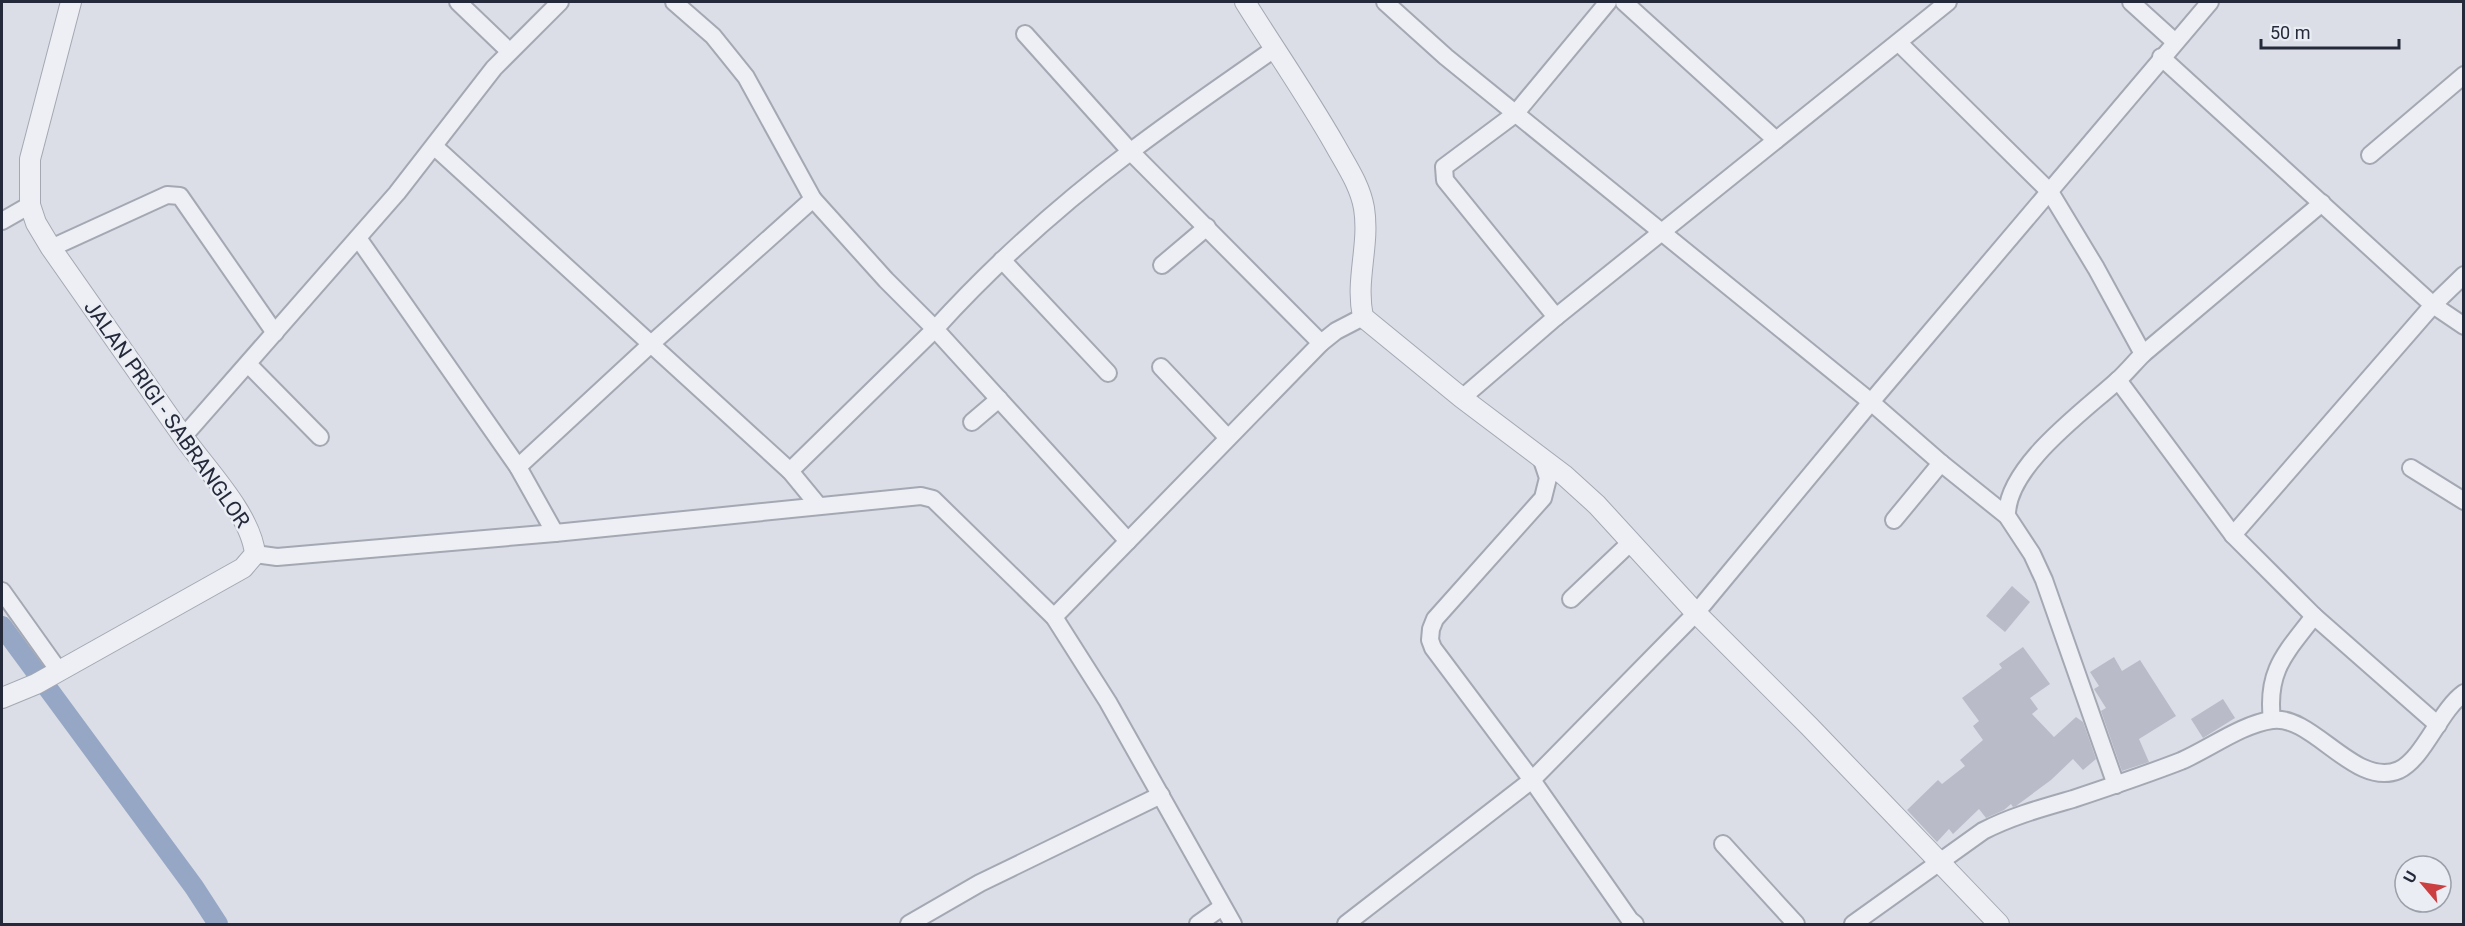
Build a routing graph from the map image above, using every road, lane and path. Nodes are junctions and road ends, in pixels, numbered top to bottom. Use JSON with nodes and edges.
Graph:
{"nodes":[{"id":1,"x":72,"y":2,"type":"edge"},
{"id":2,"x":458,"y":2,"type":"edge"},
{"id":3,"x":560,"y":2,"type":"edge"},
{"id":4,"x":674,"y":2,"type":"edge"},
{"id":5,"x":1245,"y":2,"type":"edge"},
{"id":6,"x":1385,"y":2,"type":"edge"},
{"id":7,"x":1608,"y":2,"type":"edge"},
{"id":8,"x":1623,"y":2,"type":"edge"},
{"id":9,"x":1948,"y":2,"type":"edge"},
{"id":10,"x":2131,"y":2,"type":"edge"},
{"id":11,"x":2210,"y":2,"type":"edge"},
{"id":12,"x":1025,"y":34,"type":"dead end"},
{"id":13,"x":2174,"y":41,"type":"junction"},
{"id":14,"x":1899,"y":43,"type":"junction"},
{"id":15,"x":1274,"y":49,"type":"junction"},
{"id":16,"x":509,"y":51,"type":"junction"},
{"id":17,"x":2161,"y":57,"type":"junction"},
{"id":18,"x":2463,"y":75,"type":"edge"},
{"id":19,"x":1515,"y":114,"type":"junction"},
{"id":20,"x":1776,"y":140,"type":"junction"},
{"id":21,"x":435,"y":147,"type":"junction"},
{"id":22,"x":1130,"y":152,"type":"junction"},
{"id":23,"x":2370,"y":155,"type":"dead end"},
{"id":24,"x":2050,"y":192,"type":"junction"},
{"id":25,"x":813,"y":199,"type":"junction"},
{"id":26,"x":2322,"y":203,"type":"junction"},
{"id":27,"x":30,"y":205,"type":"junction"},
{"id":28,"x":2,"y":221,"type":"edge"},
{"id":29,"x":1207,"y":227,"type":"junction"},
{"id":30,"x":1663,"y":232,"type":"junction"},
{"id":31,"x":358,"y":238,"type":"junction"},
{"id":32,"x":51,"y":248,"type":"junction"},
{"id":33,"x":1002,"y":260,"type":"junction"},
{"id":34,"x":1162,"y":265,"type":"dead end"},
{"id":35,"x":2463,"y":275,"type":"edge"},
{"id":36,"x":2433,"y":305,"type":"junction"},
{"id":37,"x":1363,"y":317,"type":"junction"},
{"id":38,"x":1556,"y":317,"type":"junction"},
{"id":39,"x":2463,"y":326,"type":"edge"},
{"id":40,"x":934,"y":329,"type":"junction"},
{"id":41,"x":275,"y":333,"type":"junction"},
{"id":42,"x":1321,"y":343,"type":"junction"},
{"id":43,"x":651,"y":344,"type":"junction"},
{"id":44,"x":2143,"y":354,"type":"junction"},
{"id":45,"x":248,"y":364,"type":"junction"},
{"id":46,"x":1161,"y":367,"type":"dead end"},
{"id":47,"x":1108,"y":373,"type":"dead end"},
{"id":48,"x":2118,"y":380,"type":"junction"},
{"id":49,"x":1462,"y":398,"type":"junction"},
{"id":50,"x":999,"y":399,"type":"junction"},
{"id":51,"x":1870,"y":402,"type":"junction"},
{"id":52,"x":972,"y":422,"type":"dead end"},
{"id":53,"x":183,"y":437,"type":"junction"},
{"id":54,"x":320,"y":437,"type":"dead end"},
{"id":55,"x":1228,"y":438,"type":"junction"},
{"id":56,"x":1541,"y":457,"type":"junction"},
{"id":57,"x":1941,"y":463,"type":"junction"},
{"id":58,"x":518,"y":467,"type":"junction"},
{"id":59,"x":2410,"y":468,"type":"dead end"},
{"id":60,"x":790,"y":471,"type":"junction"},
{"id":61,"x":2463,"y":501,"type":"edge"},
{"id":62,"x":818,"y":505,"type":"junction"},
{"id":63,"x":2007,"y":516,"type":"junction"},
{"id":64,"x":1894,"y":519,"type":"dead end"},
{"id":65,"x":555,"y":533,"type":"junction"},
{"id":66,"x":2233,"y":535,"type":"junction"},
{"id":67,"x":1128,"y":541,"type":"junction"},
{"id":68,"x":1631,"y":542,"type":"junction"},
{"id":69,"x":255,"y":554,"type":"junction"},
{"id":70,"x":2,"y":591,"type":"edge"},
{"id":71,"x":1570,"y":599,"type":"dead end"},
{"id":72,"x":1696,"y":613,"type":"junction"},
{"id":73,"x":2314,"y":615,"type":"junction"},
{"id":74,"x":1054,"y":617,"type":"junction"},
{"id":75,"x":49,"y":677,"type":"junction"},
{"id":76,"x":2463,"y":693,"type":"edge"},
{"id":77,"x":2,"y":698,"type":"edge"},
{"id":78,"x":2272,"y":720,"type":"junction"},
{"id":79,"x":2438,"y":725,"type":"junction"},
{"id":80,"x":1532,"y":780,"type":"junction"},
{"id":81,"x":2116,"y":785,"type":"junction"},
{"id":82,"x":1161,"y":795,"type":"junction"},
{"id":83,"x":1723,"y":844,"type":"dead end"},
{"id":84,"x":1940,"y":863,"type":"junction"},
{"id":85,"x":1222,"y":907,"type":"junction"},
{"id":86,"x":909,"y":924,"type":"edge"},
{"id":87,"x":1198,"y":924,"type":"edge"},
{"id":88,"x":1233,"y":924,"type":"edge"},
{"id":89,"x":1346,"y":924,"type":"edge"},
{"id":90,"x":1635,"y":924,"type":"edge"},
{"id":91,"x":1796,"y":924,"type":"edge"},
{"id":92,"x":1853,"y":924,"type":"edge"},
{"id":93,"x":2000,"y":924,"type":"edge"}],
"edges":[{"from":1,"to":27,"type":"street","name":"JALAN PRIGI - SABRANGLOR"},
{"from":2,"to":16,"type":"street"},
{"from":3,"to":16,"type":"street"},
{"from":4,"to":25,"type":"street"},
{"from":5,"to":15,"type":"street"},
{"from":6,"to":19,"type":"street"},
{"from":7,"to":19,"type":"street"},
{"from":8,"to":20,"type":"street"},
{"from":9,"to":14,"type":"street"},
{"from":10,"to":13,"type":"street"},
{"from":11,"to":13,"type":"street"},
{"from":12,"to":22,"type":"street"},
{"from":13,"to":17,"type":"street"},
{"from":14,"to":20,"type":"street"},
{"from":14,"to":24,"type":"street"},
{"from":15,"to":22,"type":"street"},
{"from":15,"to":37,"type":"street"},
{"from":16,"to":21,"type":"street"},
{"from":17,"to":24,"type":"street"},
{"from":17,"to":26,"type":"street"},
{"from":18,"to":23,"type":"street"},
{"from":19,"to":30,"type":"street"},
{"from":19,"to":38,"type":"street"},
{"from":20,"to":30,"type":"street"},
{"from":21,"to":31,"type":"street"},
{"from":21,"to":43,"type":"street"},
{"from":22,"to":29,"type":"street"},
{"from":22,"to":33,"type":"street"},
{"from":24,"to":44,"type":"street"},
{"from":24,"to":51,"type":"street"},
{"from":25,"to":40,"type":"street"},
{"from":25,"to":43,"type":"street"},
{"from":26,"to":36,"type":"street"},
{"from":26,"to":44,"type":"street"},
{"from":27,"to":28,"type":"street"},
{"from":27,"to":32,"type":"street","name":"JALAN PRIGI - SABRANGLOR"},
{"from":29,"to":34,"type":"street"},
{"from":29,"to":42,"type":"street"},
{"from":30,"to":38,"type":"street"},
{"from":30,"to":51,"type":"street"},
{"from":31,"to":41,"type":"street"},
{"from":31,"to":58,"type":"street"},
{"from":32,"to":41,"type":"street"},
{"from":32,"to":53,"type":"street","name":"JALAN PRIGI - SABRANGLOR"},
{"from":33,"to":40,"type":"street"},
{"from":33,"to":47,"type":"street"},
{"from":35,"to":36,"type":"street"},
{"from":36,"to":39,"type":"street"},
{"from":36,"to":66,"type":"street"},
{"from":37,"to":42,"type":"street"},
{"from":37,"to":49,"type":"street"},
{"from":38,"to":49,"type":"street"},
{"from":40,"to":50,"type":"street"},
{"from":40,"to":60,"type":"street"},
{"from":41,"to":45,"type":"street"},
{"from":42,"to":55,"type":"street"},
{"from":43,"to":58,"type":"street"},
{"from":43,"to":60,"type":"street"},
{"from":44,"to":48,"type":"street"},
{"from":45,"to":53,"type":"street"},
{"from":45,"to":54,"type":"street"},
{"from":46,"to":55,"type":"street"},
{"from":48,"to":63,"type":"street"},
{"from":48,"to":66,"type":"street"},
{"from":49,"to":56,"type":"street"},
{"from":50,"to":52,"type":"street"},
{"from":50,"to":67,"type":"street"},
{"from":51,"to":57,"type":"street"},
{"from":51,"to":72,"type":"street"},
{"from":53,"to":69,"type":"street","name":"JALAN PRIGI - SABRANGLOR"},
{"from":55,"to":67,"type":"street"},
{"from":56,"to":68,"type":"street"},
{"from":56,"to":80,"type":"street"},
{"from":57,"to":63,"type":"street"},
{"from":57,"to":64,"type":"street"},
{"from":58,"to":65,"type":"street"},
{"from":59,"to":61,"type":"street"},
{"from":60,"to":62,"type":"street"},
{"from":62,"to":65,"type":"street"},
{"from":62,"to":74,"type":"street"},
{"from":63,"to":81,"type":"street"},
{"from":65,"to":69,"type":"street"},
{"from":66,"to":73,"type":"street"},
{"from":67,"to":74,"type":"street"},
{"from":68,"to":71,"type":"street"},
{"from":68,"to":72,"type":"street"},
{"from":69,"to":75,"type":"street","name":"JALAN PRIGI - SABRANGLOR"},
{"from":70,"to":75,"type":"street"},
{"from":72,"to":80,"type":"street"},
{"from":72,"to":84,"type":"street"},
{"from":73,"to":78,"type":"street"},
{"from":73,"to":79,"type":"street"},
{"from":74,"to":82,"type":"street"},
{"from":75,"to":77,"type":"street","name":"JALAN PRIGI - SABRANGLOR"},
{"from":76,"to":79,"type":"street"},
{"from":78,"to":79,"type":"street"},
{"from":78,"to":81,"type":"street"},
{"from":80,"to":89,"type":"street"},
{"from":80,"to":90,"type":"street"},
{"from":81,"to":84,"type":"street"},
{"from":82,"to":85,"type":"street"},
{"from":82,"to":86,"type":"street"},
{"from":83,"to":91,"type":"street"},
{"from":84,"to":92,"type":"street"},
{"from":84,"to":93,"type":"street"},
{"from":85,"to":87,"type":"street"},
{"from":85,"to":88,"type":"street"}]}
